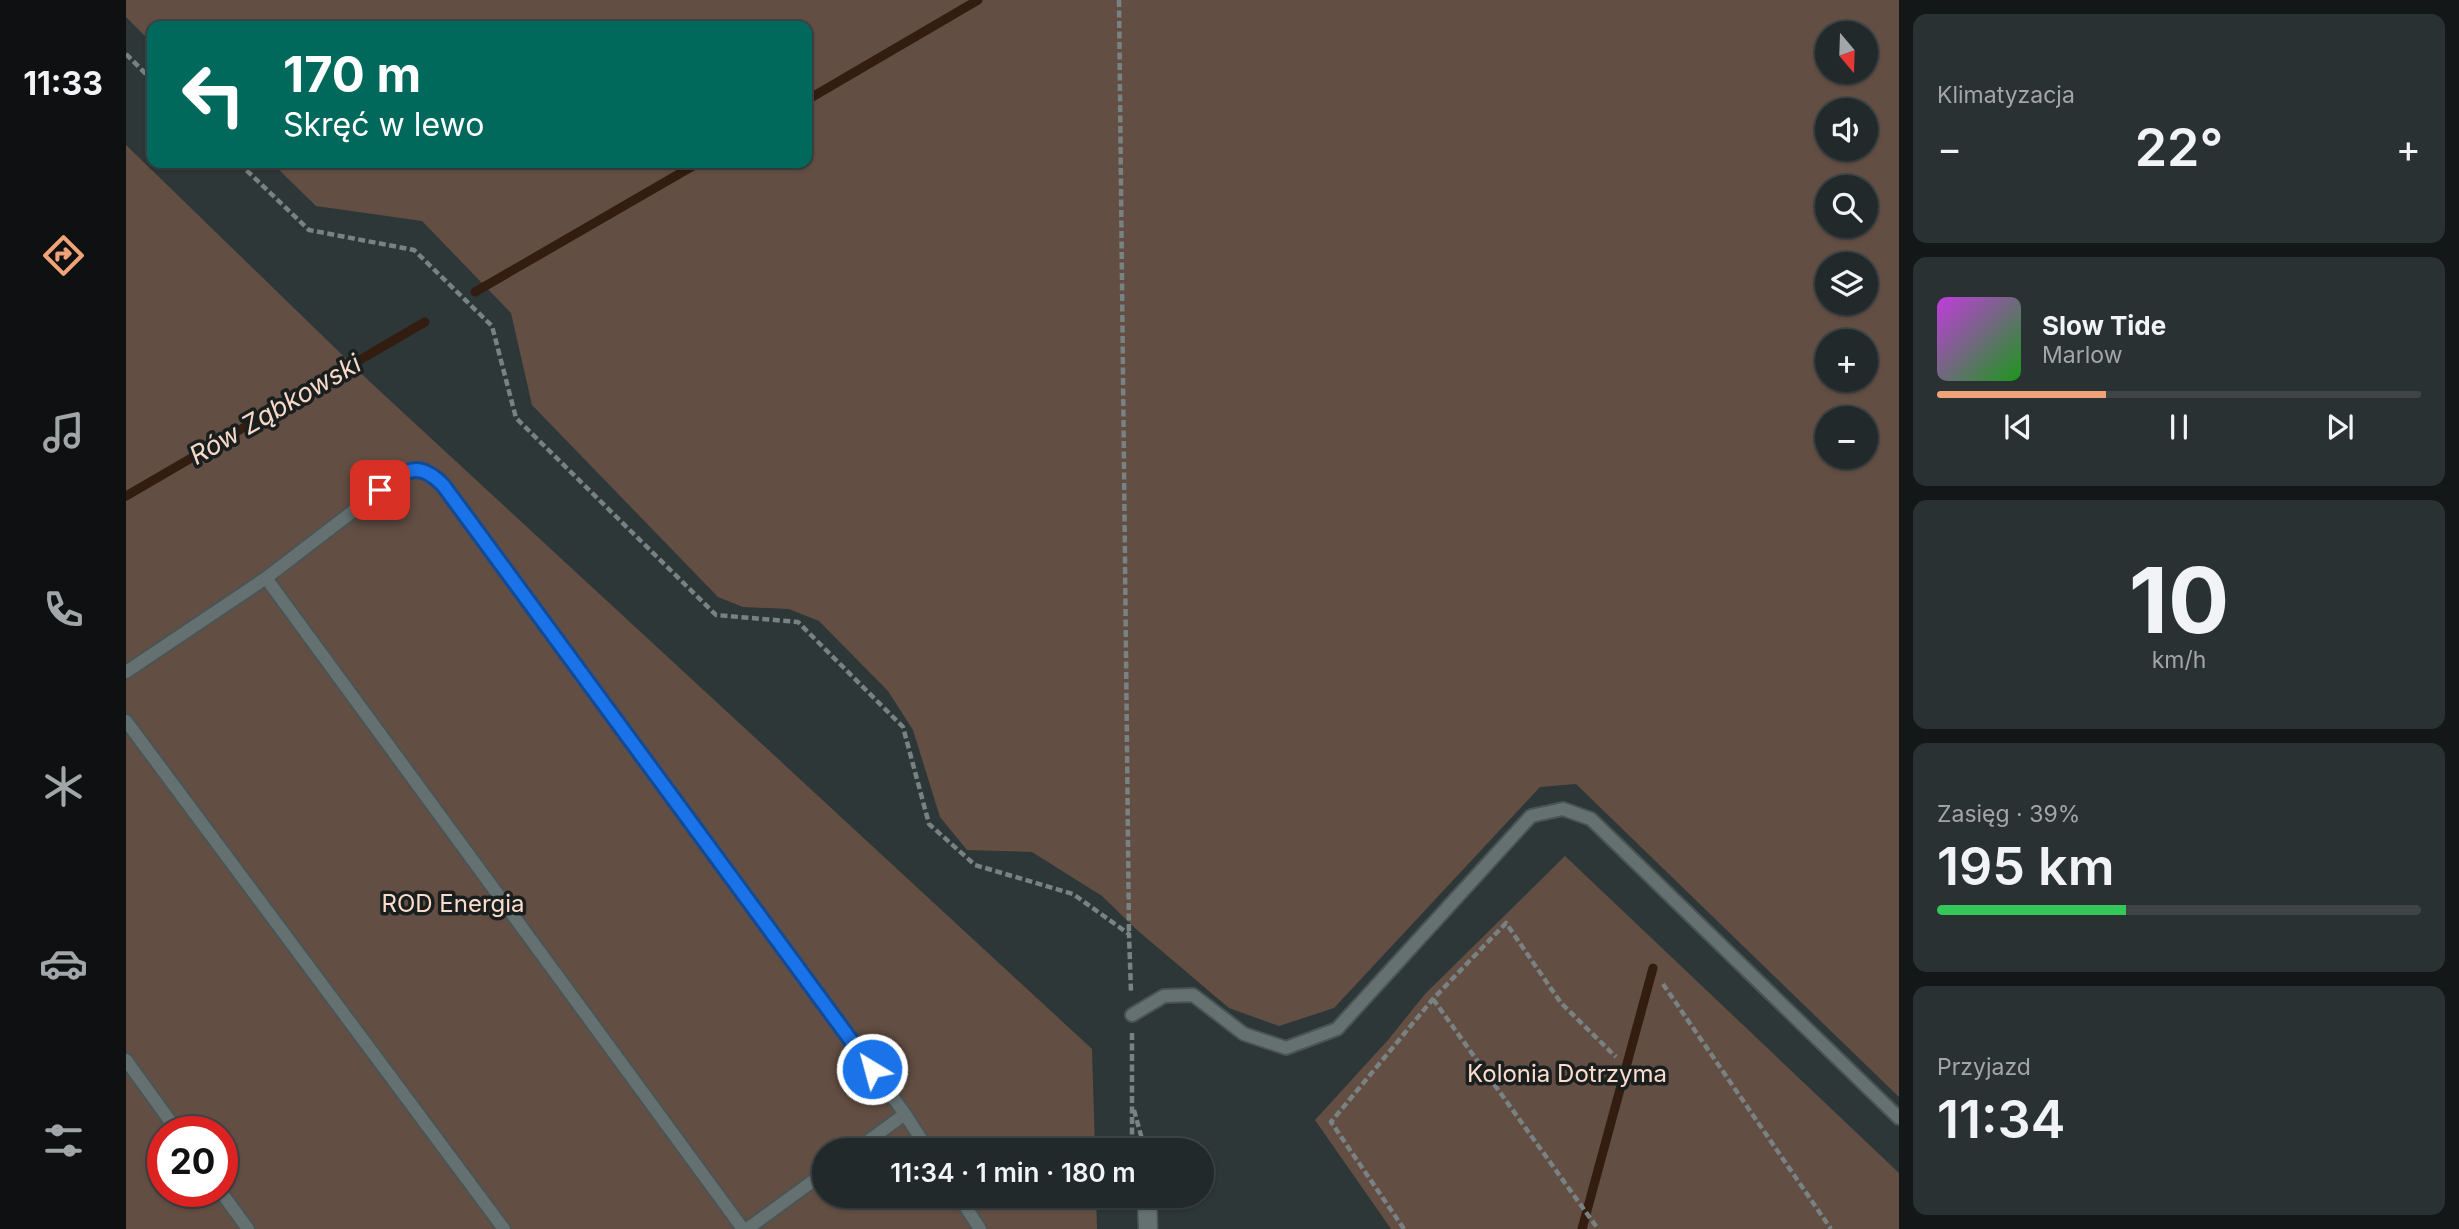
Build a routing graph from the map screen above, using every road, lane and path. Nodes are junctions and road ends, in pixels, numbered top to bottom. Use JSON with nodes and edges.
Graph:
{"nodes":[{"id":1,"x":1119,"y":0,"type":"edge"},
{"id":2,"x":126,"y":54,"type":"edge"},
{"id":3,"x":147,"y":75,"type":"edge"},
{"id":4,"x":244,"y":168,"type":"edge"},
{"id":5,"x":266,"y":578,"type":"junction"},
{"id":6,"x":126,"y":672,"type":"edge"},
{"id":7,"x":126,"y":721,"type":"edge"},
{"id":8,"x":1129,"y":934,"type":"junction"},
{"id":9,"x":1663,"y":984,"type":"dead end"},
{"id":10,"x":1433,"y":999,"type":"junction"},
{"id":11,"x":1132,"y":1016,"type":"junction"},
{"id":12,"x":1616,"y":1057,"type":"dead end"},
{"id":13,"x":126,"y":1060,"type":"edge"},
{"id":14,"x":1133,"y":1105,"type":"junction"},
{"id":15,"x":905,"y":1114,"type":"junction"},
{"id":16,"x":166,"y":1116,"type":"edge"},
{"id":17,"x":1899,"y":1118,"type":"edge"},
{"id":18,"x":872,"y":1138,"type":"edge"},
{"id":19,"x":920,"y":1138,"type":"edge"},
{"id":20,"x":1132,"y":1138,"type":"edge"},
{"id":21,"x":1142,"y":1138,"type":"edge"},
{"id":22,"x":812,"y":1182,"type":"edge"},
{"id":23,"x":232,"y":1207,"type":"edge"},
{"id":24,"x":966,"y":1208,"type":"edge"},
{"id":25,"x":1147,"y":1208,"type":"edge"},
{"id":26,"x":248,"y":1229,"type":"edge"},
{"id":27,"x":504,"y":1229,"type":"edge"},
{"id":28,"x":745,"y":1229,"type":"edge"},
{"id":29,"x":980,"y":1229,"type":"edge"},
{"id":30,"x":1148,"y":1229,"type":"edge"},
{"id":31,"x":1404,"y":1229,"type":"edge"},
{"id":32,"x":1598,"y":1229,"type":"edge"},
{"id":33,"x":1831,"y":1229,"type":"edge"}],
"edges":[{"from":1,"to":8,"type":"path"},
{"from":2,"to":3,"type":"path"},
{"from":4,"to":8,"type":"path"},
{"from":5,"to":6,"type":"lane"},
{"from":5,"to":15,"type":"lane"},
{"from":5,"to":28,"type":"lane"},
{"from":7,"to":27,"type":"lane"},
{"from":8,"to":11,"type":"path"},
{"from":9,"to":33,"type":"path"},
{"from":10,"to":12,"type":"path"},
{"from":10,"to":31,"type":"path"},
{"from":10,"to":32,"type":"path"},
{"from":11,"to":14,"type":"path"},
{"from":11,"to":17,"type":"lane"},
{"from":13,"to":16,"type":"lane"},
{"from":14,"to":20,"type":"path"},
{"from":14,"to":21,"type":"path"},
{"from":15,"to":18,"type":"lane"},
{"from":15,"to":19,"type":"lane"},
{"from":22,"to":28,"type":"lane"},
{"from":23,"to":26,"type":"lane"},
{"from":24,"to":29,"type":"lane"},
{"from":25,"to":30,"type":"street"}]}
